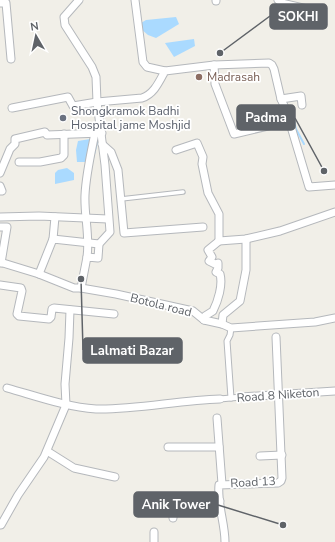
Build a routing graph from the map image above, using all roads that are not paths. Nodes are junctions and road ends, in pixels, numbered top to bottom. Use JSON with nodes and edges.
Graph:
{"nodes":[{"id":1,"x":79,"y":0,"type":"edge"},
{"id":2,"x":135,"y":0,"type":"edge"},
{"id":3,"x":278,"y":0,"type":"edge"},
{"id":4,"x":0,"y":3,"type":"edge"},
{"id":5,"x":307,"y":10,"type":"dead end"},
{"id":6,"x":11,"y":59,"type":"dead end"},
{"id":7,"x":214,"y":65,"type":"junction"},
{"id":8,"x":165,"y":71,"type":"junction"},
{"id":9,"x":281,"y":99,"type":"junction"},
{"id":10,"x":97,"y":102,"type":"junction"},
{"id":11,"x":302,"y":105,"type":"dead end"},
{"id":12,"x":12,"y":108,"type":"dead end"},
{"id":13,"x":289,"y":121,"type":"junction"},
{"id":14,"x":99,"y":133,"type":"junction"},
{"id":15,"x":64,"y":134,"type":"junction"},
{"id":16,"x":102,"y":144,"type":"junction"},
{"id":17,"x":176,"y":150,"type":"dead end"},
{"id":18,"x":18,"y":162,"type":"dead end"},
{"id":19,"x":0,"y":173,"type":"edge"},
{"id":20,"x":335,"y":185,"type":"edge"},
{"id":21,"x":0,"y":186,"type":"edge"},
{"id":22,"x":0,"y":191,"type":"edge"},
{"id":23,"x":183,"y":192,"type":"dead end"},
{"id":24,"x":121,"y":199,"type":"junction"},
{"id":25,"x":335,"y":212,"type":"edge"},
{"id":26,"x":0,"y":217,"type":"edge"},
{"id":27,"x":55,"y":217,"type":"junction"},
{"id":28,"x":87,"y":218,"type":"junction"},
{"id":29,"x":108,"y":219,"type":"junction"},
{"id":30,"x":0,"y":227,"type":"edge"},
{"id":31,"x":203,"y":227,"type":"dead end"},
{"id":32,"x":246,"y":239,"type":"junction"},
{"id":33,"x":54,"y":240,"type":"junction"},
{"id":34,"x":219,"y":240,"type":"junction"},
{"id":35,"x":89,"y":243,"type":"junction"},
{"id":36,"x":98,"y":244,"type":"junction"},
{"id":37,"x":87,"y":257,"type":"junction"},
{"id":38,"x":0,"y":262,"type":"edge"},
{"id":39,"x":39,"y":274,"type":"junction"},
{"id":40,"x":0,"y":285,"type":"edge"},
{"id":41,"x":81,"y":288,"type":"junction"},
{"id":42,"x":70,"y":310,"type":"junction"},
{"id":43,"x":114,"y":314,"type":"dead end"},
{"id":44,"x":335,"y":318,"type":"edge"},
{"id":45,"x":204,"y":320,"type":"junction"},
{"id":46,"x":222,"y":324,"type":"junction"},
{"id":47,"x":231,"y":328,"type":"junction"},
{"id":48,"x":276,"y":337,"type":"dead end"},
{"id":49,"x":7,"y":388,"type":"dead end"},
{"id":50,"x":335,"y":391,"type":"edge"},
{"id":51,"x":279,"y":395,"type":"junction"},
{"id":52,"x":241,"y":397,"type":"joint"},
{"id":53,"x":231,"y":398,"type":"junction"},
{"id":54,"x":220,"y":399,"type":"joint"},
{"id":55,"x":66,"y":405,"type":"junction"},
{"id":56,"x":217,"y":418,"type":"dead end"},
{"id":57,"x":168,"y":447,"type":"dead end"},
{"id":58,"x":219,"y":447,"type":"junction"},
{"id":59,"x":47,"y":451,"type":"junction"},
{"id":60,"x":282,"y":455,"type":"junction"},
{"id":61,"x":260,"y":456,"type":"dead end"},
{"id":62,"x":115,"y":477,"type":"dead end"},
{"id":63,"x":222,"y":484,"type":"junction"},
{"id":64,"x":220,"y":502,"type":"junction"},
{"id":65,"x":173,"y":518,"type":"dead end"},
{"id":66,"x":0,"y":525,"type":"edge"},
{"id":67,"x":154,"y":532,"type":"dead end"},
{"id":68,"x":154,"y":542,"type":"edge"},
{"id":69,"x":225,"y":542,"type":"edge"}],
"edges":[{"from":1,"to":10,"type":"street"},
{"from":2,"to":8,"type":"street"},
{"from":3,"to":5,"type":"street"},
{"from":4,"to":6,"type":"street"},
{"from":7,"to":8,"type":"street"},
{"from":7,"to":9,"type":"street"},
{"from":7,"to":13,"type":"street"},
{"from":8,"to":10,"type":"street"},
{"from":9,"to":11,"type":"street"},
{"from":9,"to":13,"type":"street"},
{"from":10,"to":12,"type":"street"},
{"from":10,"to":14,"type":"street"},
{"from":13,"to":20,"type":"street"},
{"from":14,"to":15,"type":"street"},
{"from":14,"to":16,"type":"street"},
{"from":14,"to":28,"type":"street"},
{"from":15,"to":18,"type":"street"},
{"from":15,"to":19,"type":"street"},
{"from":16,"to":24,"type":"street"},
{"from":16,"to":29,"type":"street"},
{"from":17,"to":34,"type":"street"},
{"from":21,"to":22,"type":"street"},
{"from":23,"to":24,"type":"lane"},
{"from":24,"to":31,"type":"street"},
{"from":25,"to":32,"type":"street"},
{"from":26,"to":27,"type":"street"},
{"from":27,"to":28,"type":"street"},
{"from":27,"to":33,"type":"street"},
{"from":28,"to":29,"type":"street"},
{"from":28,"to":35,"type":"street"},
{"from":29,"to":36,"type":"street"},
{"from":30,"to":38,"type":"street"},
{"from":32,"to":34,"type":"street"},
{"from":32,"to":46,"type":"street"},
{"from":33,"to":35,"type":"street"},
{"from":33,"to":39,"type":"street"},
{"from":34,"to":45,"type":"street"},
{"from":35,"to":36,"type":"street"},
{"from":35,"to":37,"type":"street"},
{"from":36,"to":37,"type":"street"},
{"from":37,"to":41,"type":"street"},
{"from":38,"to":39,"type":"street","name":"Botola road"},
{"from":39,"to":41,"type":"street","name":"Botola road"},
{"from":40,"to":42,"type":"street"},
{"from":41,"to":45,"type":"street","name":"Botola road"},
{"from":42,"to":43,"type":"street"},
{"from":42,"to":55,"type":"street"},
{"from":44,"to":47,"type":"street","name":"Botola road"},
{"from":45,"to":46,"type":"street","name":"Botola road"},
{"from":46,"to":47,"type":"street","name":"Botola road"},
{"from":47,"to":53,"type":"street"},
{"from":48,"to":51,"type":"street","name":"Road 13"},
{"from":49,"to":55,"type":"street"},
{"from":50,"to":51,"type":"street","name":"Road 8 Niketon"},
{"from":51,"to":52,"type":"street","name":"Road 8 Niketon"},
{"from":51,"to":60,"type":"street","name":"Road 13"},
{"from":52,"to":53,"type":"street","name":"Road 8 Niketon"},
{"from":53,"to":54,"type":"street","name":"Road 8 Niketon"},
{"from":54,"to":55,"type":"street"},
{"from":55,"to":59,"type":"street"},
{"from":56,"to":58,"type":"street"},
{"from":57,"to":58,"type":"street"},
{"from":58,"to":63,"type":"street"},
{"from":59,"to":62,"type":"street"},
{"from":59,"to":66,"type":"street"},
{"from":60,"to":61,"type":"street"},
{"from":60,"to":63,"type":"street","name":"Road 13"},
{"from":63,"to":64,"type":"street","name":"Road 13"},
{"from":64,"to":65,"type":"street"},
{"from":64,"to":69,"type":"street","name":"Road 13"},
{"from":67,"to":68,"type":"street"}]}
